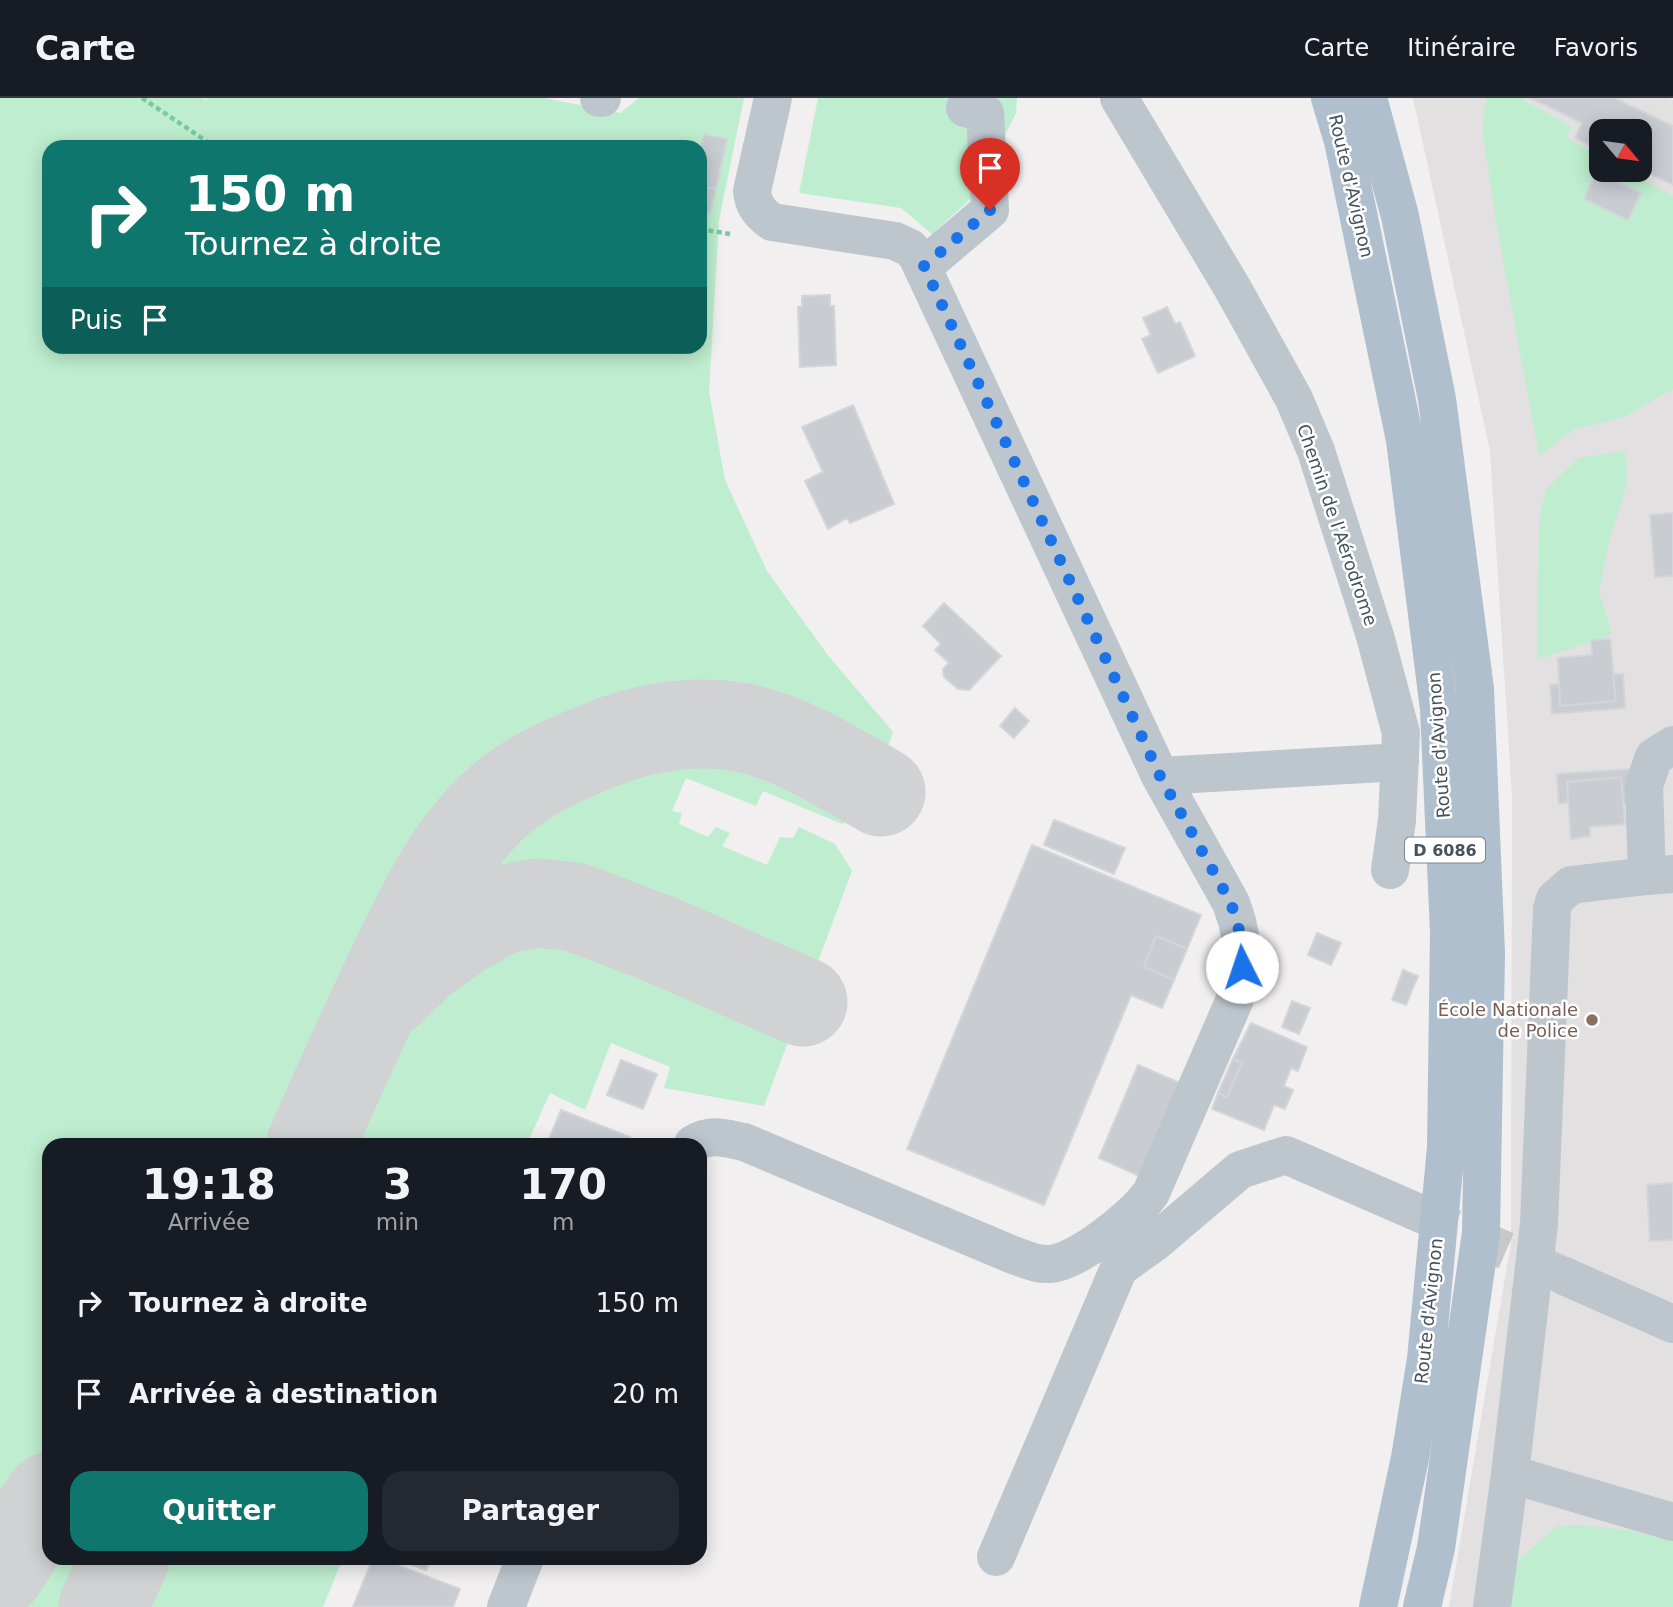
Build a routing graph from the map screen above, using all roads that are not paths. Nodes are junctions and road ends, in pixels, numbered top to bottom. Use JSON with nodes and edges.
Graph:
{"nodes":[{"id":1,"x":773,"y":98,"type":"edge"},
{"id":2,"x":1119,"y":98,"type":"edge"},
{"id":3,"x":1330,"y":98,"type":"edge"},
{"id":4,"x":1368,"y":98,"type":"edge"},
{"id":5,"x":965,"y":108,"type":"dead end"},
{"id":6,"x":924,"y":266,"type":"junction"},
{"id":7,"x":1673,"y":745,"type":"edge"},
{"id":8,"x":1400,"y":762,"type":"junction"},
{"id":9,"x":1160,"y":776,"type":"junction"},
{"id":10,"x":1390,"y":870,"type":"dead end"},
{"id":11,"x":1660,"y":875,"type":"edge"},
{"id":12,"x":704,"y":1138,"type":"edge"},
{"id":13,"x":1419,"y":1213,"type":"tunnel mouth"},
{"id":14,"x":1562,"y":1275,"type":"tunnel mouth"},
{"id":15,"x":1673,"y":1324,"type":"edge"},
{"id":16,"x":1510,"y":1474,"type":"junction"},
{"id":17,"x":1673,"y":1522,"type":"edge"},
{"id":18,"x":996,"y":1558,"type":"dead end"},
{"id":19,"x":522,"y":1565,"type":"edge"},
{"id":20,"x":506,"y":1607,"type":"edge"},
{"id":21,"x":1378,"y":1607,"type":"edge"},
{"id":22,"x":1422,"y":1607,"type":"edge"},
{"id":23,"x":1492,"y":1607,"type":"edge"}],
"edges":[{"from":1,"to":6,"type":"street"},
{"from":2,"to":8,"type":"street","name":"Chemin de l'Aérodrome"},
{"from":3,"to":21,"type":"main road","name":"Route d'Avignon","number":"D 6086"},
{"from":4,"to":22,"type":"main road","name":"Route d'Avignon","number":"D 6086"},
{"from":5,"to":6,"type":"street"},
{"from":6,"to":9,"type":"street"},
{"from":7,"to":11,"type":"street"},
{"from":8,"to":9,"type":"street"},
{"from":8,"to":10,"type":"street","name":"Chemin de l'Aérodrome"},
{"from":9,"to":12,"type":"street"},
{"from":11,"to":16,"type":"street"},
{"from":13,"to":18,"type":"street"},
{"from":14,"to":15,"type":"street"},
{"from":16,"to":17,"type":"street"},
{"from":16,"to":23,"type":"street"},
{"from":19,"to":20,"type":"street"}]}
